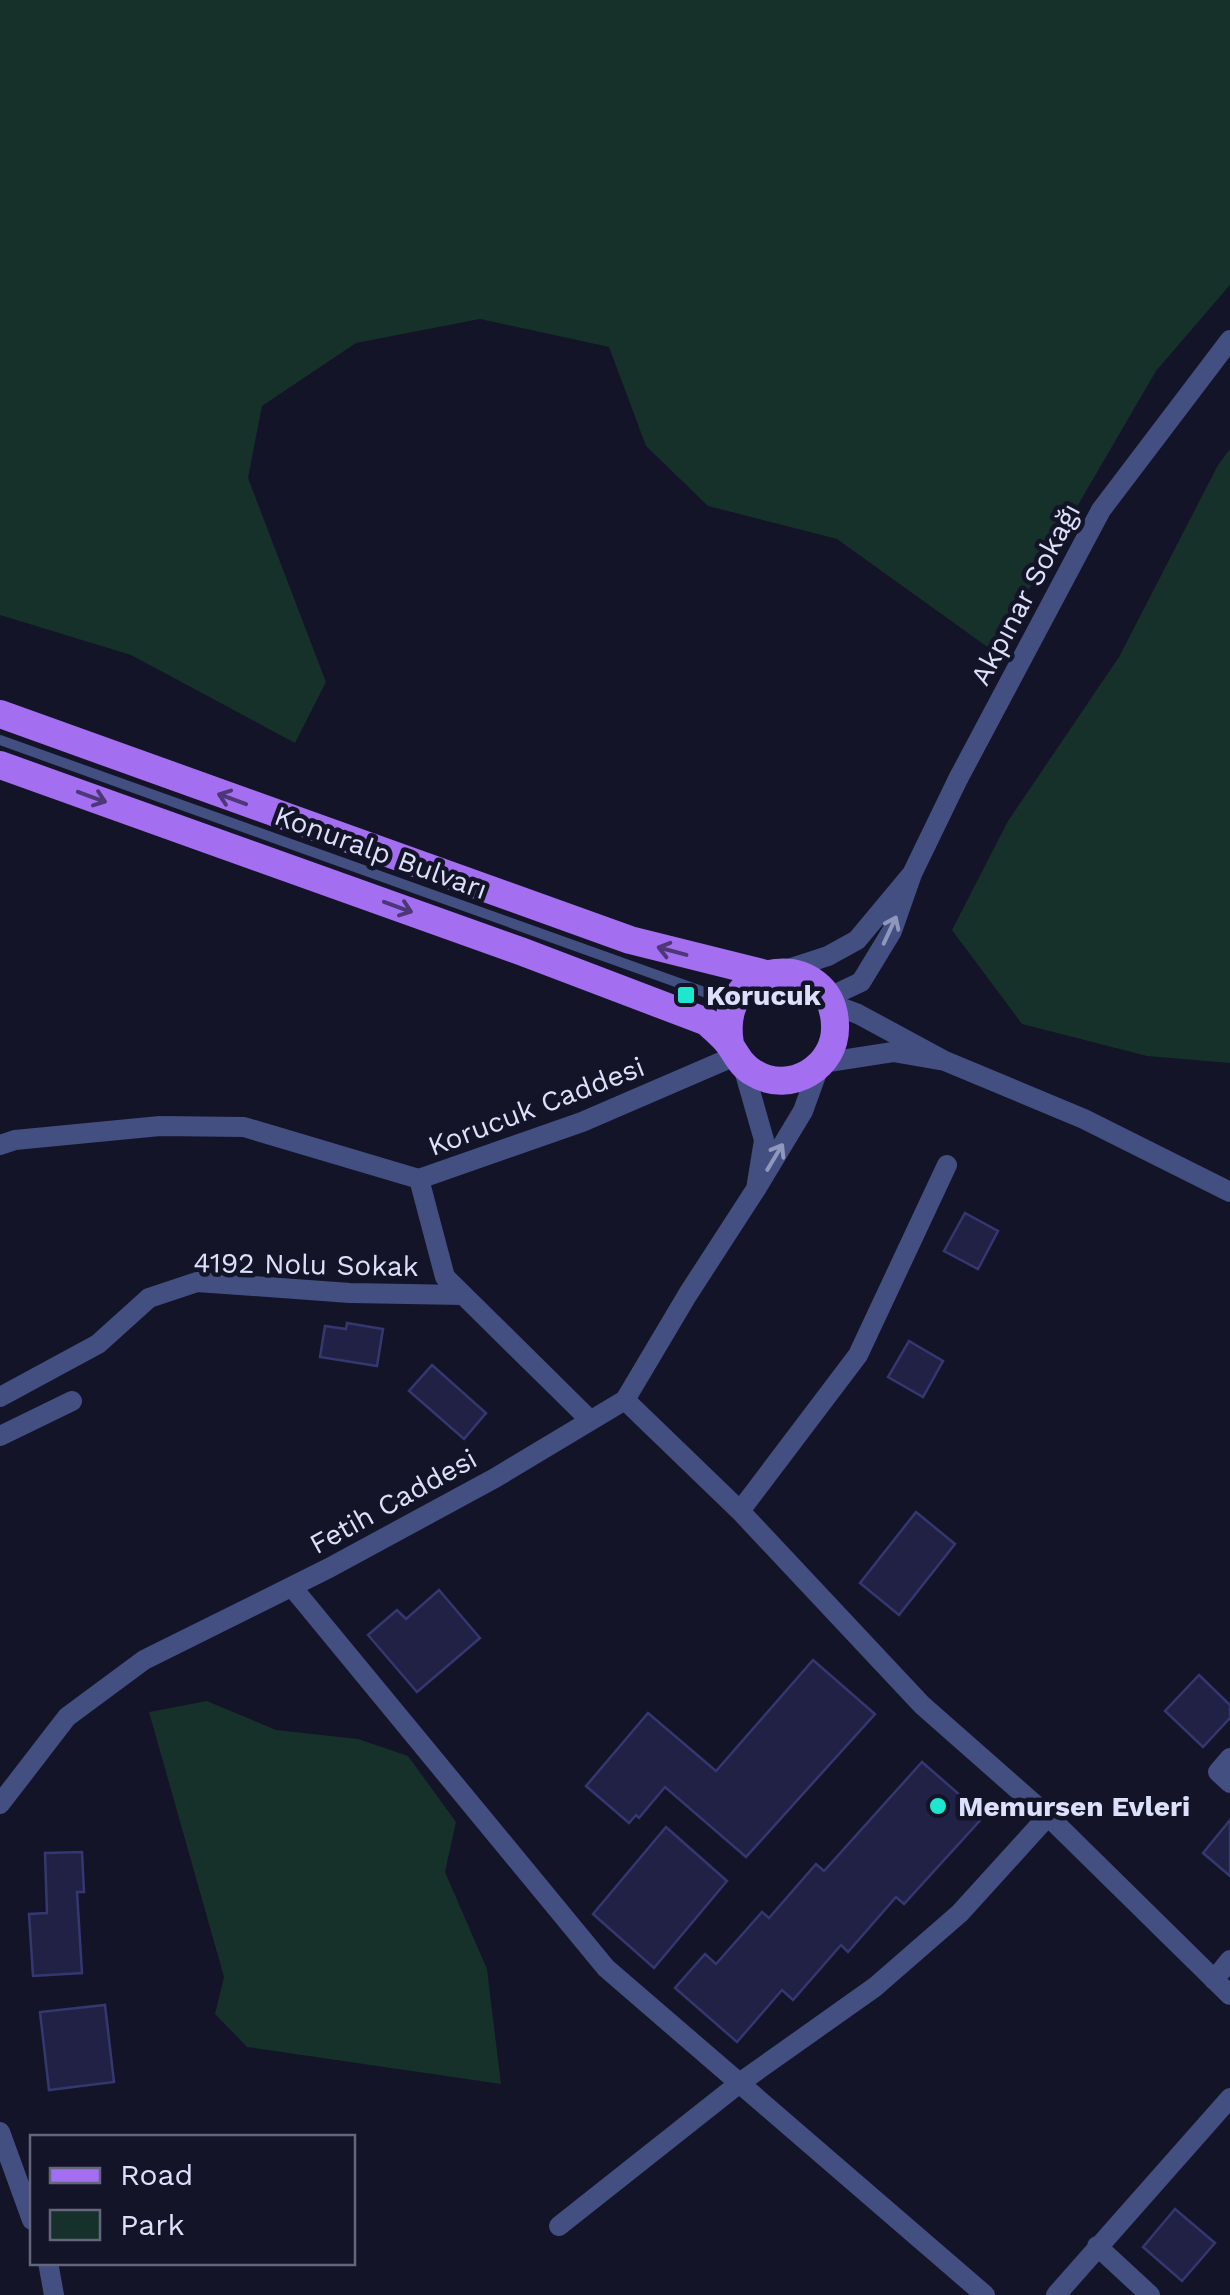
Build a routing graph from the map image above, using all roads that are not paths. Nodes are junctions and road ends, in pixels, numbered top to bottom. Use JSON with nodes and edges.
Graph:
{"nodes":[{"id":1,"x":1225,"y":348,"type":"edge"},
{"id":2,"x":0,"y":714,"type":"edge"},
{"id":3,"x":0,"y":740,"type":"edge"},
{"id":4,"x":0,"y":764,"type":"edge"},
{"id":5,"x":912,"y":874,"type":"junction"},
{"id":6,"x":774,"y":972,"type":"junction"},
{"id":7,"x":829,"y":1001,"type":"junction"},
{"id":8,"x":733,"y":1002,"type":"junction"},
{"id":9,"x":736,"y":1054,"type":"junction"},
{"id":10,"x":944,"y":1061,"type":"junction"},
{"id":11,"x":820,"y":1065,"type":"junction"},
{"id":12,"x":0,"y":1145,"type":"edge"},
{"id":13,"x":946,"y":1166,"type":"dead end"},
{"id":14,"x":420,"y":1180,"type":"junction"},
{"id":15,"x":756,"y":1189,"type":"junction"},
{"id":16,"x":1230,"y":1192,"type":"edge"},
{"id":17,"x":464,"y":1295,"type":"junction"},
{"id":18,"x":0,"y":1397,"type":"edge"},
{"id":19,"x":72,"y":1400,"type":"dead end"},
{"id":20,"x":626,"y":1400,"type":"junction"},
{"id":21,"x":590,"y":1420,"type":"junction"},
{"id":22,"x":0,"y":1436,"type":"edge"},
{"id":23,"x":740,"y":1511,"type":"junction"},
{"id":24,"x":292,"y":1587,"type":"junction"},
{"id":25,"x":1230,"y":1758,"type":"edge"},
{"id":26,"x":1230,"y":1783,"type":"edge"},
{"id":27,"x":0,"y":1804,"type":"edge"},
{"id":28,"x":1048,"y":1816,"type":"junction"},
{"id":29,"x":1230,"y":1960,"type":"edge"},
{"id":30,"x":1214,"y":1980,"type":"junction"},
{"id":31,"x":1230,"y":1995,"type":"edge"},
{"id":32,"x":741,"y":2082,"type":"junction"},
{"id":33,"x":1230,"y":2098,"type":"edge"},
{"id":34,"x":0,"y":2132,"type":"edge"},
{"id":35,"x":30,"y":2214,"type":"edge"},
{"id":36,"x":559,"y":2226,"type":"dead end"},
{"id":37,"x":1097,"y":2246,"type":"junction"},
{"id":38,"x":49,"y":2265,"type":"edge"},
{"id":39,"x":50,"y":2295,"type":"edge"},
{"id":40,"x":985,"y":2295,"type":"edge"},
{"id":41,"x":1056,"y":2295,"type":"edge"},
{"id":42,"x":1150,"y":2295,"type":"edge"}],
"edges":[{"from":1,"to":5,"type":"street","name":"Akpınar Sokağı"},
{"from":6,"to":2,"type":"main road","name":"Konuralp Bulvarı","one_way":true},
{"from":3,"to":8,"type":"lane"},
{"from":4,"to":9,"type":"main road","name":"Konuralp Bulvarı","one_way":true},
{"from":5,"to":6,"type":"street","name":"Akpınar Sokağı"},
{"from":7,"to":5,"type":"street","name":"Akpınar Sokağı","one_way":true},
{"from":6,"to":7,"type":"main road"},
{"from":6,"to":8,"type":"main road"},
{"from":7,"to":10,"type":"street"},
{"from":7,"to":11,"type":"main road"},
{"from":8,"to":9,"type":"main road"},
{"from":9,"to":11,"type":"main road"},
{"from":9,"to":14,"type":"street","name":"Korucuk Caddesi"},
{"from":9,"to":15,"type":"street"},
{"from":10,"to":11,"type":"street"},
{"from":10,"to":16,"type":"street"},
{"from":15,"to":11,"type":"street","one_way":true},
{"from":12,"to":14,"type":"street","name":"Korucuk Caddesi"},
{"from":13,"to":23,"type":"street"},
{"from":14,"to":17,"type":"street"},
{"from":15,"to":20,"type":"street"},
{"from":17,"to":18,"type":"street","name":"4192 Nolu Sokak"},
{"from":17,"to":21,"type":"street"},
{"from":19,"to":22,"type":"street"},
{"from":20,"to":21,"type":"street","name":"Fetih Caddesi"},
{"from":20,"to":23,"type":"street"},
{"from":21,"to":24,"type":"street","name":"Fetih Caddesi"},
{"from":23,"to":28,"type":"street"},
{"from":24,"to":27,"type":"street","name":"Fetih Caddesi"},
{"from":24,"to":32,"type":"street"},
{"from":25,"to":26,"type":"street"},
{"from":28,"to":30,"type":"street"},
{"from":28,"to":32,"type":"street"},
{"from":29,"to":30,"type":"street"},
{"from":30,"to":31,"type":"street"},
{"from":32,"to":36,"type":"street"},
{"from":32,"to":40,"type":"street"},
{"from":33,"to":37,"type":"street"},
{"from":34,"to":35,"type":"street"},
{"from":37,"to":41,"type":"street"},
{"from":37,"to":42,"type":"street"},
{"from":38,"to":39,"type":"street"}]}
